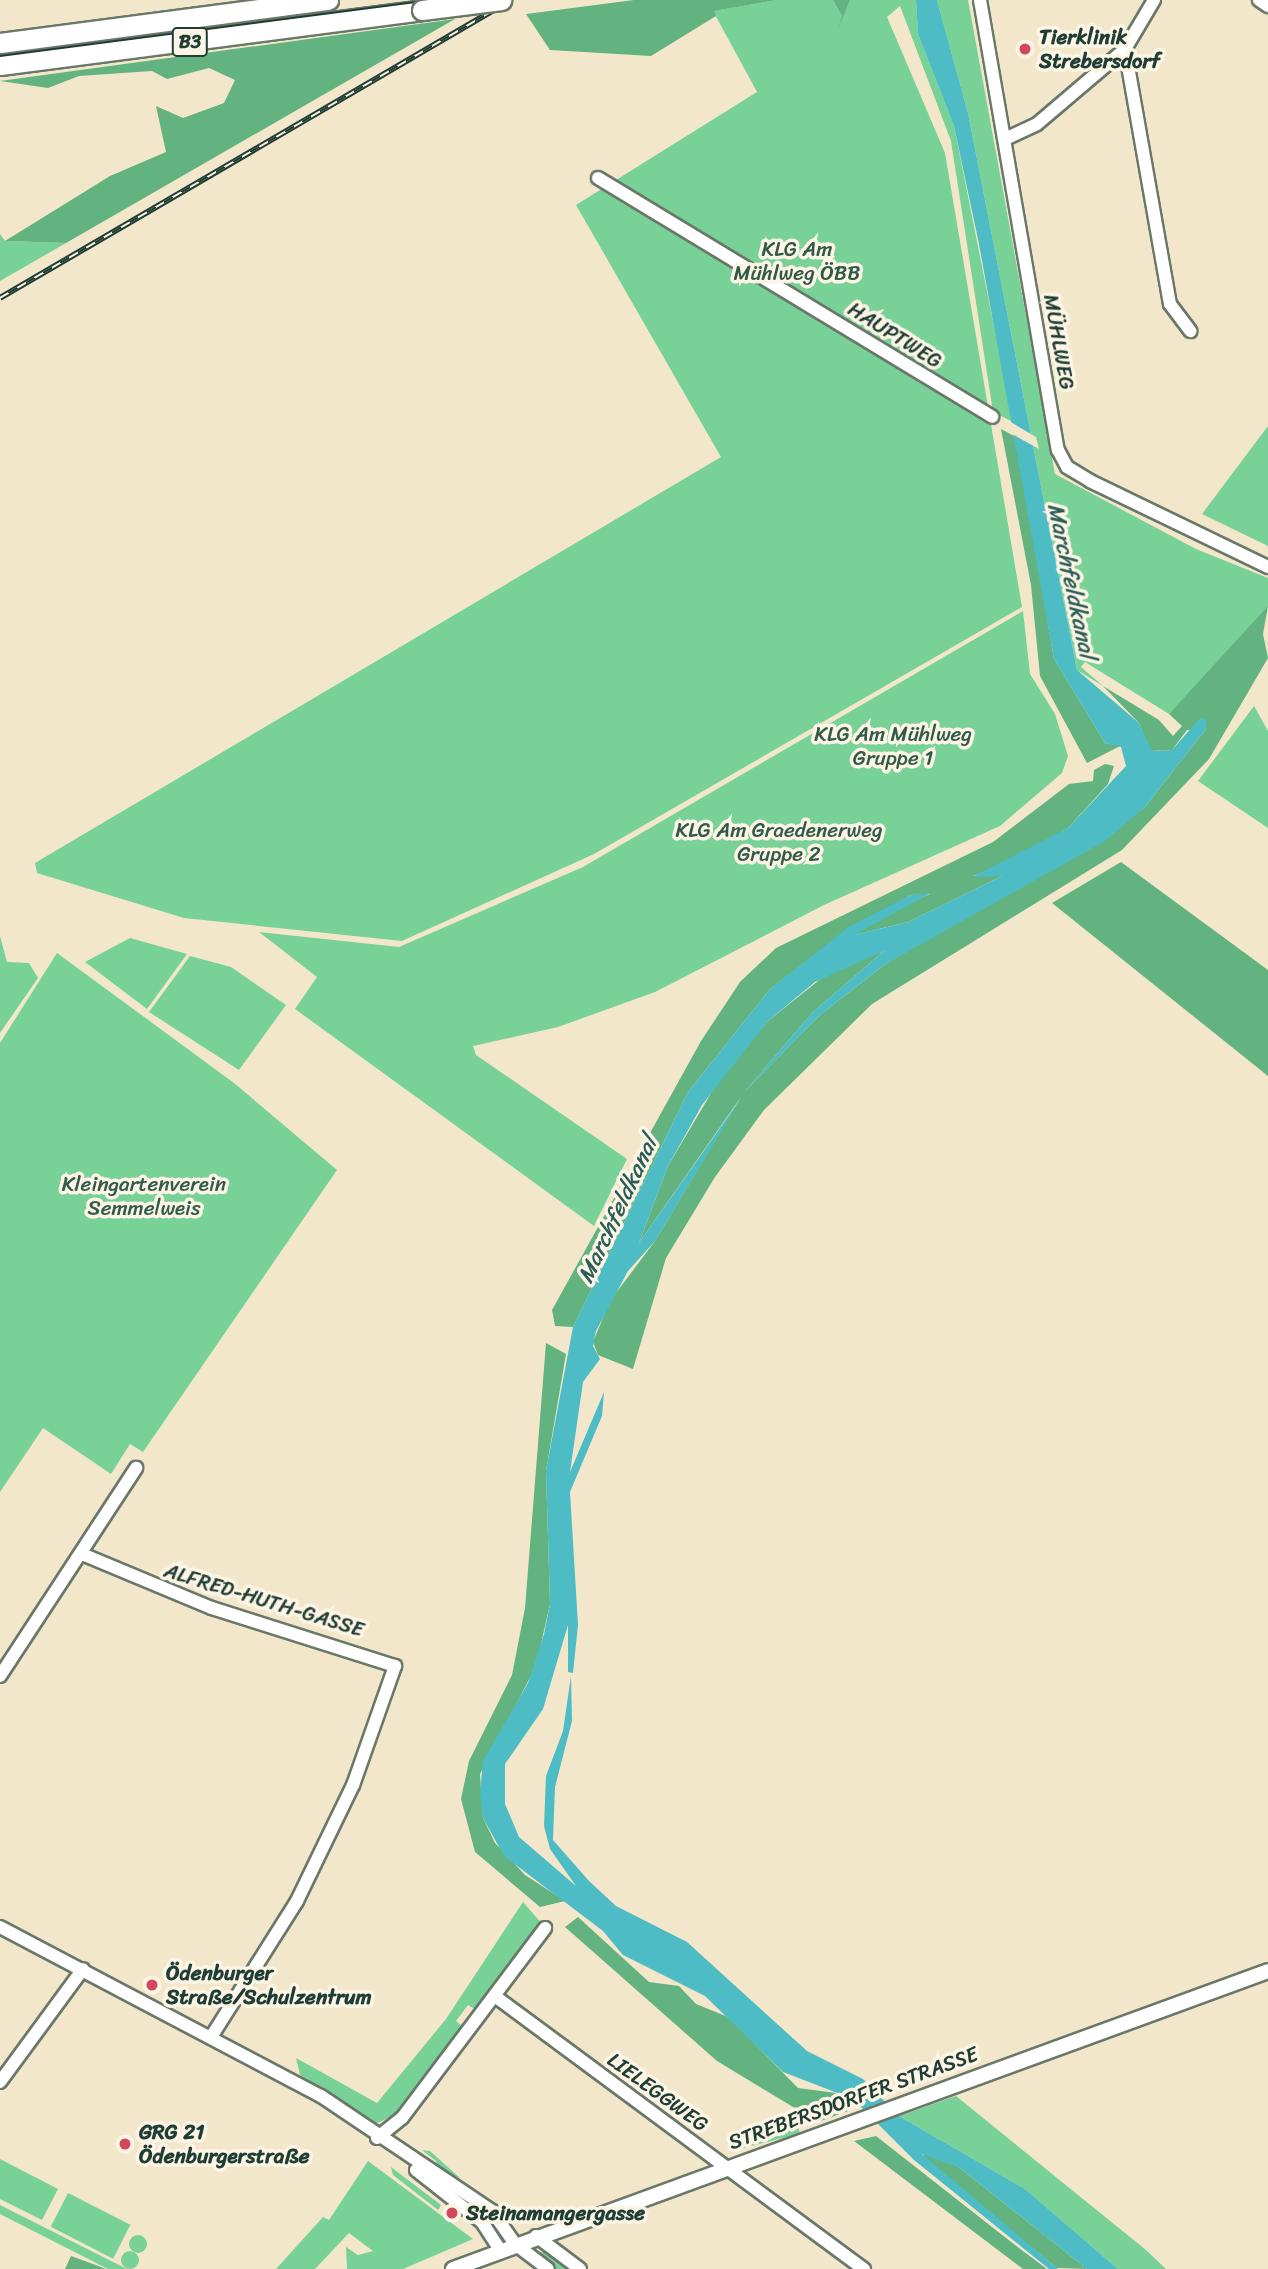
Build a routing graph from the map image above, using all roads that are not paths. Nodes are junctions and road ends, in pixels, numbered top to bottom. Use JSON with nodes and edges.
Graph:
{"nodes":[{"id":1,"x":328,"y":0,"type":"edge"},
{"id":2,"x":501,"y":0,"type":"edge"},
{"id":3,"x":980,"y":0,"type":"edge"},
{"id":4,"x":1154,"y":0,"type":"edge"},
{"id":5,"x":1259,"y":0,"type":"edge"},
{"id":6,"x":1268,"y":6,"type":"edge"},
{"id":7,"x":0,"y":43,"type":"edge"},
{"id":8,"x":1125,"y":49,"type":"junction"},
{"id":9,"x":0,"y":65,"type":"edge"},
{"id":10,"x":1005,"y":139,"type":"junction"},
{"id":11,"x":598,"y":178,"type":"dead end"},
{"id":12,"x":1190,"y":331,"type":"dead end"},
{"id":13,"x":992,"y":417,"type":"dead end"},
{"id":14,"x":1268,"y":567,"type":"edge"},
{"id":15,"x":136,"y":1468,"type":"dead end"},
{"id":16,"x":82,"y":1554,"type":"junction"},
{"id":17,"x":0,"y":1676,"type":"edge"},
{"id":18,"x":0,"y":1927,"type":"edge"},
{"id":19,"x":545,"y":1928,"type":"dead end"},
{"id":20,"x":83,"y":1969,"type":"junction"},
{"id":21,"x":1268,"y":1971,"type":"edge"},
{"id":22,"x":496,"y":1997,"type":"junction"},
{"id":23,"x":211,"y":2037,"type":"junction"},
{"id":24,"x":0,"y":2082,"type":"edge"},
{"id":25,"x":377,"y":2138,"type":"junction"},
{"id":26,"x":404,"y":2157,"type":"junction"},
{"id":27,"x":726,"y":2166,"type":"junction"},
{"id":28,"x":536,"y":2236,"type":"junction"},
{"id":29,"x":515,"y":2244,"type":"junction"},
{"id":30,"x":499,"y":2250,"type":"junction"},
{"id":31,"x":453,"y":2269,"type":"edge"},
{"id":32,"x":548,"y":2269,"type":"edge"},
{"id":33,"x":580,"y":2269,"type":"edge"},
{"id":34,"x":864,"y":2269,"type":"edge"}],
"edges":[{"from":1,"to":7,"type":"main road","number":"B3"},
{"from":2,"to":9,"type":"main road","number":"B3","bridge":true},
{"from":3,"to":10,"type":"street","name":"MÜHLWEG"},
{"from":4,"to":8,"type":"street"},
{"from":5,"to":6,"type":"street"},
{"from":8,"to":10,"type":"street"},
{"from":8,"to":12,"type":"street"},
{"from":10,"to":14,"type":"street","name":"MÜHLWEG"},
{"from":11,"to":13,"type":"street","name":"HAUPTWEG"},
{"from":15,"to":16,"type":"street"},
{"from":16,"to":17,"type":"street"},
{"from":16,"to":23,"type":"street","name":"ALFRED-HUTH-GASSE"},
{"from":18,"to":20,"type":"street"},
{"from":19,"to":22,"type":"street"},
{"from":20,"to":23,"type":"street"},
{"from":20,"to":24,"type":"street"},
{"from":21,"to":27,"type":"street","name":"STREBERSDORFER STRASSE"},
{"from":22,"to":25,"type":"street"},
{"from":22,"to":27,"type":"street","name":"LIELEGGWEG"},
{"from":23,"to":25,"type":"street"},
{"from":25,"to":26,"type":"street"},
{"from":26,"to":29,"type":"street"},
{"from":26,"to":30,"type":"street"},
{"from":27,"to":28,"type":"street","name":"STREBERSDORFER STRASSE"},
{"from":27,"to":34,"type":"street","name":"LIELEGGWEG"},
{"from":28,"to":29,"type":"street","name":"STREBERSDORFER STRASSE"},
{"from":28,"to":33,"type":"street"},
{"from":29,"to":30,"type":"street","name":"STREBERSDORFER STRASSE"},
{"from":29,"to":32,"type":"street"},
{"from":30,"to":31,"type":"street","name":"STREBERSDORFER STRASSE"}]}
